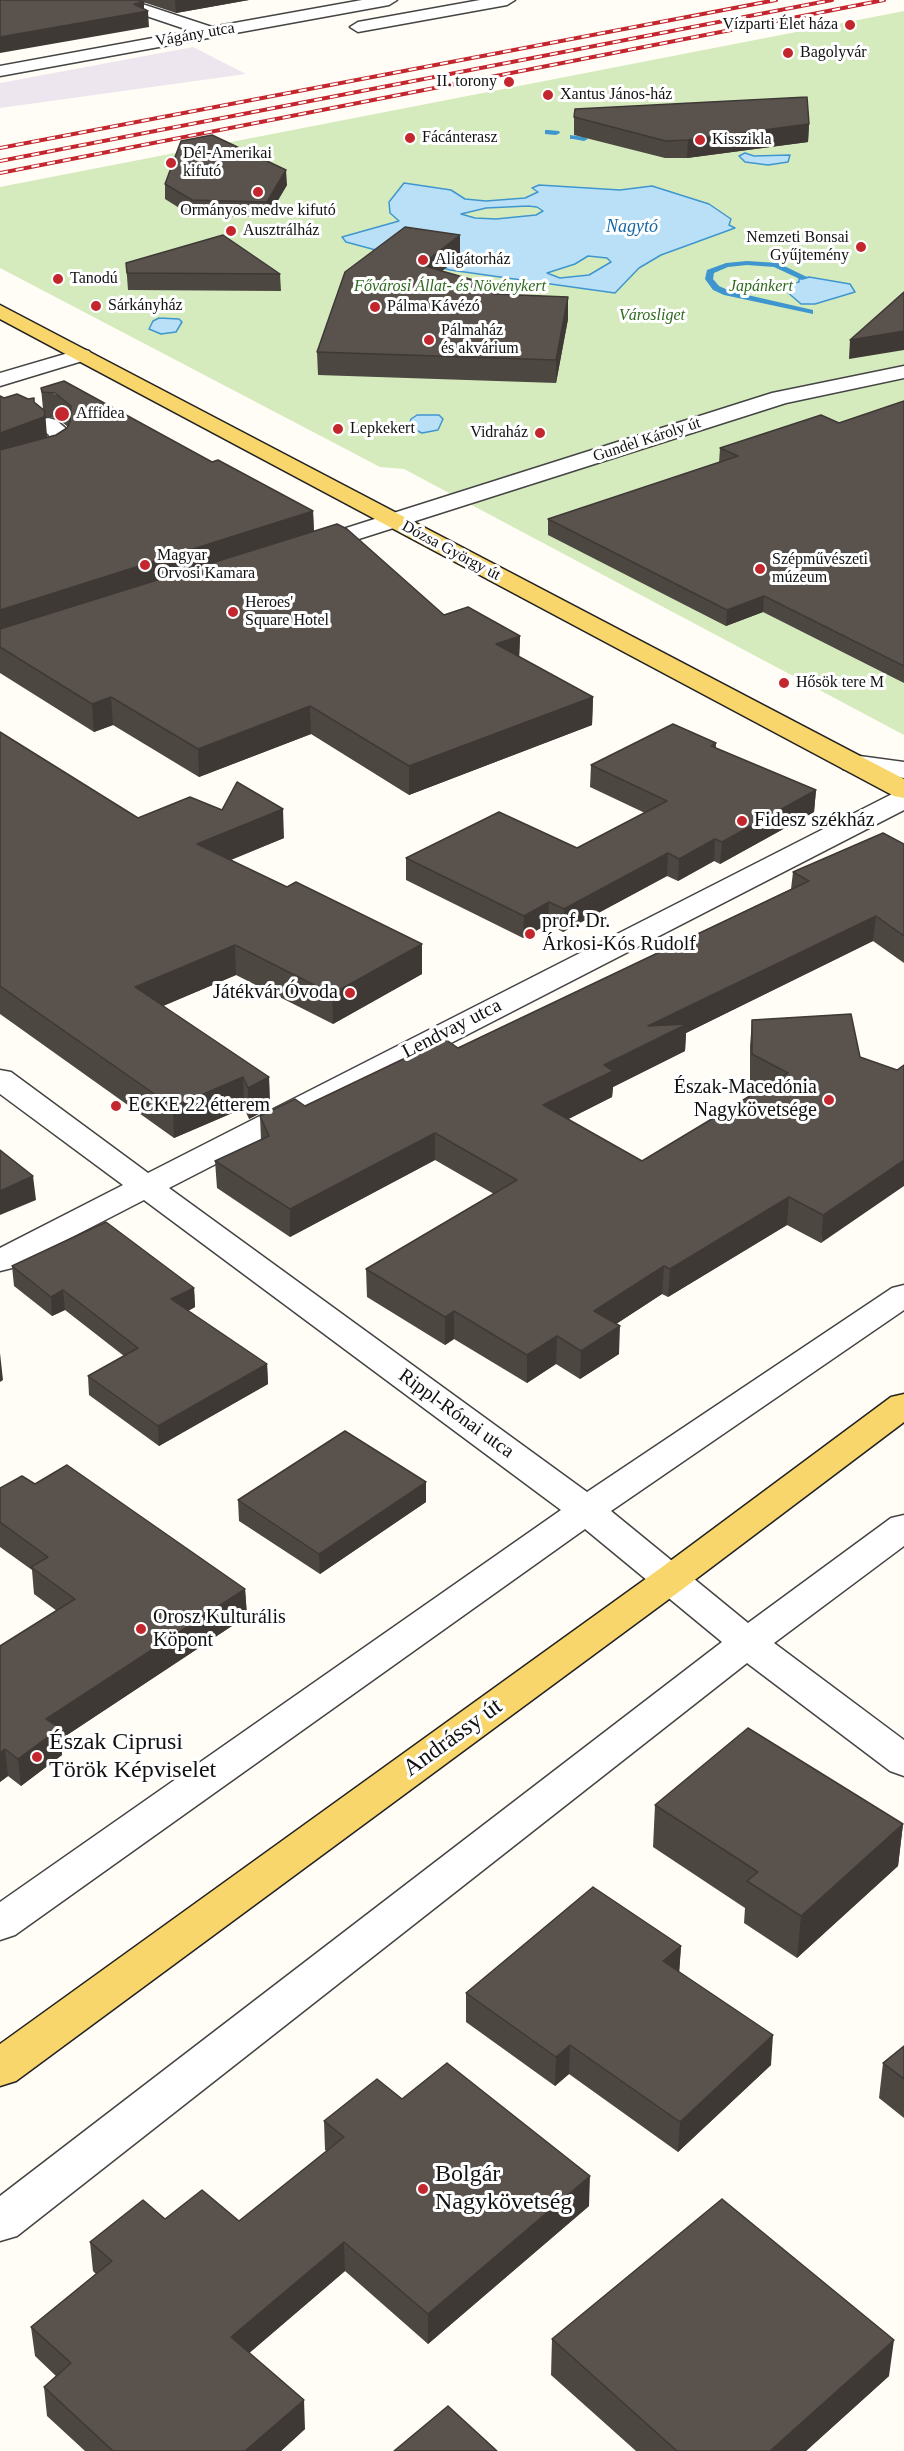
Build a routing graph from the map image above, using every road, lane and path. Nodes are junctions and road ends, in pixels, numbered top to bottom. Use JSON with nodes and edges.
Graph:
{"nodes":[{"id":1,"x":114,"y":0,"type":"edge"},
{"id":2,"x":389,"y":0,"type":"edge"},
{"id":3,"x":507,"y":0,"type":"edge"},
{"id":4,"x":337,"y":31,"type":"dead end"},
{"id":5,"x":211,"y":32,"type":"junction"},
{"id":6,"x":0,"y":71,"type":"edge"},
{"id":7,"x":0,"y":311,"type":"edge"},
{"id":8,"x":82,"y":355,"type":"junction"},
{"id":9,"x":904,"y":372,"type":"edge"},
{"id":10,"x":0,"y":380,"type":"edge"},
{"id":11,"x":48,"y":425,"type":"edge"},
{"id":12,"x":0,"y":468,"type":"edge"},
{"id":13,"x":394,"y":521,"type":"junction"},
{"id":14,"x":287,"y":555,"type":"edge"},
{"id":15,"x":852,"y":763,"type":"junction"},
{"id":16,"x":904,"y":770,"type":"edge"},
{"id":17,"x":904,"y":789,"type":"edge"},
{"id":18,"x":904,"y":799,"type":"edge"},
{"id":19,"x":0,"y":1079,"type":"edge"},
{"id":20,"x":145,"y":1186,"type":"junction"},
{"id":21,"x":0,"y":1261,"type":"edge"},
{"id":22,"x":904,"y":1295,"type":"edge"},
{"id":23,"x":904,"y":1405,"type":"edge"},
{"id":24,"x":586,"y":1510,"type":"junction"},
{"id":25,"x":904,"y":1527,"type":"edge"},
{"id":26,"x":671,"y":1579,"type":"junction"},
{"id":27,"x":749,"y":1644,"type":"junction"},
{"id":28,"x":904,"y":1761,"type":"edge"},
{"id":29,"x":0,"y":1924,"type":"edge"},
{"id":30,"x":0,"y":2068,"type":"edge"},
{"id":31,"x":0,"y":2222,"type":"edge"}],
"edges":[{"from":1,"to":5,"type":"street"},
{"from":2,"to":5,"type":"street","name":"Vágány utca"},
{"from":3,"to":4,"type":"street"},
{"from":5,"to":6,"type":"street","name":"Vágány utca"},
{"from":7,"to":8,"type":"main road","name":"Dózsa György út"},
{"from":8,"to":10,"type":"street"},
{"from":8,"to":13,"type":"main road","name":"Dózsa György út"},
{"from":9,"to":13,"type":"street","name":"Gundel Károly út"},
{"from":11,"to":12,"type":"street"},
{"from":13,"to":14,"type":"street","name":"Gundel Károly út"},
{"from":13,"to":15,"type":"main road","name":"Dózsa György út"},
{"from":15,"to":16,"type":"street"},
{"from":15,"to":17,"type":"main road","name":"Dózsa György út"},
{"from":18,"to":20,"type":"street","name":"Lendvay utca"},
{"from":19,"to":20,"type":"street","name":"Rippl-Rónai utca"},
{"from":20,"to":21,"type":"street","name":"Lendvay utca"},
{"from":20,"to":24,"type":"street","name":"Rippl-Rónai utca"},
{"from":22,"to":24,"type":"street"},
{"from":23,"to":26,"type":"main road","name":"Andrássy út"},
{"from":24,"to":26,"type":"street","name":"Rippl-Rónai utca"},
{"from":24,"to":29,"type":"street"},
{"from":25,"to":27,"type":"street"},
{"from":26,"to":27,"type":"street","name":"Rippl-Rónai utca"},
{"from":26,"to":30,"type":"main road","name":"Andrássy út"},
{"from":27,"to":28,"type":"street","name":"Rippl-Rónai utca"},
{"from":27,"to":31,"type":"street"}]}
